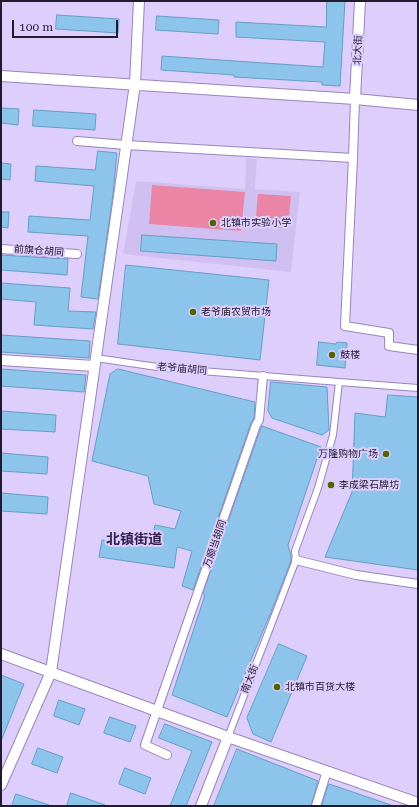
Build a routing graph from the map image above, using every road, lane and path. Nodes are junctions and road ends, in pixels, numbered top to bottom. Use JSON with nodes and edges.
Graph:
{"nodes":[{"id":1,"x":139,"y":1,"type":"edge"},
{"id":2,"x":360,"y":1,"type":"edge"},
{"id":3,"x":1,"y":76,"type":"edge"},
{"id":4,"x":135,"y":84,"type":"junction"},
{"id":5,"x":355,"y":99,"type":"junction"},
{"id":6,"x":418,"y":105,"type":"edge"},
{"id":7,"x":77,"y":141,"type":"dead end"},
{"id":8,"x":126,"y":145,"type":"junction"},
{"id":9,"x":353,"y":158,"type":"junction"},
{"id":10,"x":1,"y":249,"type":"edge"},
{"id":11,"x":77,"y":254,"type":"dead end"},
{"id":12,"x":418,"y":350,"type":"edge"},
{"id":13,"x":1,"y":360,"type":"edge"},
{"id":14,"x":95,"y":362,"type":"junction"},
{"id":15,"x":266,"y":376,"type":"junction"},
{"id":16,"x":339,"y":382,"type":"junction"},
{"id":17,"x":418,"y":388,"type":"edge"},
{"id":18,"x":296,"y":560,"type":"junction"},
{"id":19,"x":418,"y":584,"type":"edge"},
{"id":20,"x":1,"y":654,"type":"edge"},
{"id":21,"x":51,"y":672,"type":"junction"},
{"id":22,"x":158,"y":711,"type":"junction"},
{"id":23,"x":228,"y":737,"type":"junction"},
{"id":24,"x":167,"y":755,"type":"dead end"},
{"id":25,"x":327,"y":771,"type":"junction"},
{"id":26,"x":1,"y":785,"type":"edge"},
{"id":27,"x":418,"y":802,"type":"edge"},
{"id":28,"x":201,"y":806,"type":"edge"},
{"id":29,"x":316,"y":806,"type":"edge"}],
"edges":[{"from":1,"to":4,"type":"street"},
{"from":2,"to":5,"type":"street","name":"北大街"},
{"from":3,"to":4,"type":"street"},
{"from":4,"to":5,"type":"street"},
{"from":4,"to":8,"type":"street"},
{"from":5,"to":6,"type":"street"},
{"from":5,"to":9,"type":"street"},
{"from":7,"to":8,"type":"street"},
{"from":8,"to":9,"type":"street"},
{"from":8,"to":14,"type":"street"},
{"from":9,"to":12,"type":"street"},
{"from":10,"to":11,"type":"street","name":"前旗仓胡同"},
{"from":13,"to":14,"type":"street","name":"老爷庙胡同"},
{"from":14,"to":15,"type":"street","name":"老爷庙胡同"},
{"from":14,"to":21,"type":"street"},
{"from":15,"to":16,"type":"street","name":"老爷庙胡同"},
{"from":15,"to":22,"type":"street","name":"万顺当胡同"},
{"from":16,"to":17,"type":"street","name":"老爷庙胡同"},
{"from":16,"to":18,"type":"street","name":"南大街"},
{"from":18,"to":19,"type":"street"},
{"from":18,"to":23,"type":"street","name":"南大街"},
{"from":20,"to":21,"type":"street"},
{"from":21,"to":22,"type":"street"},
{"from":21,"to":26,"type":"street"},
{"from":22,"to":23,"type":"street"},
{"from":22,"to":24,"type":"street","name":"万顺当胡同"},
{"from":23,"to":25,"type":"street"},
{"from":23,"to":28,"type":"street","name":"南大街"},
{"from":25,"to":27,"type":"street"},
{"from":25,"to":29,"type":"street"}]}
